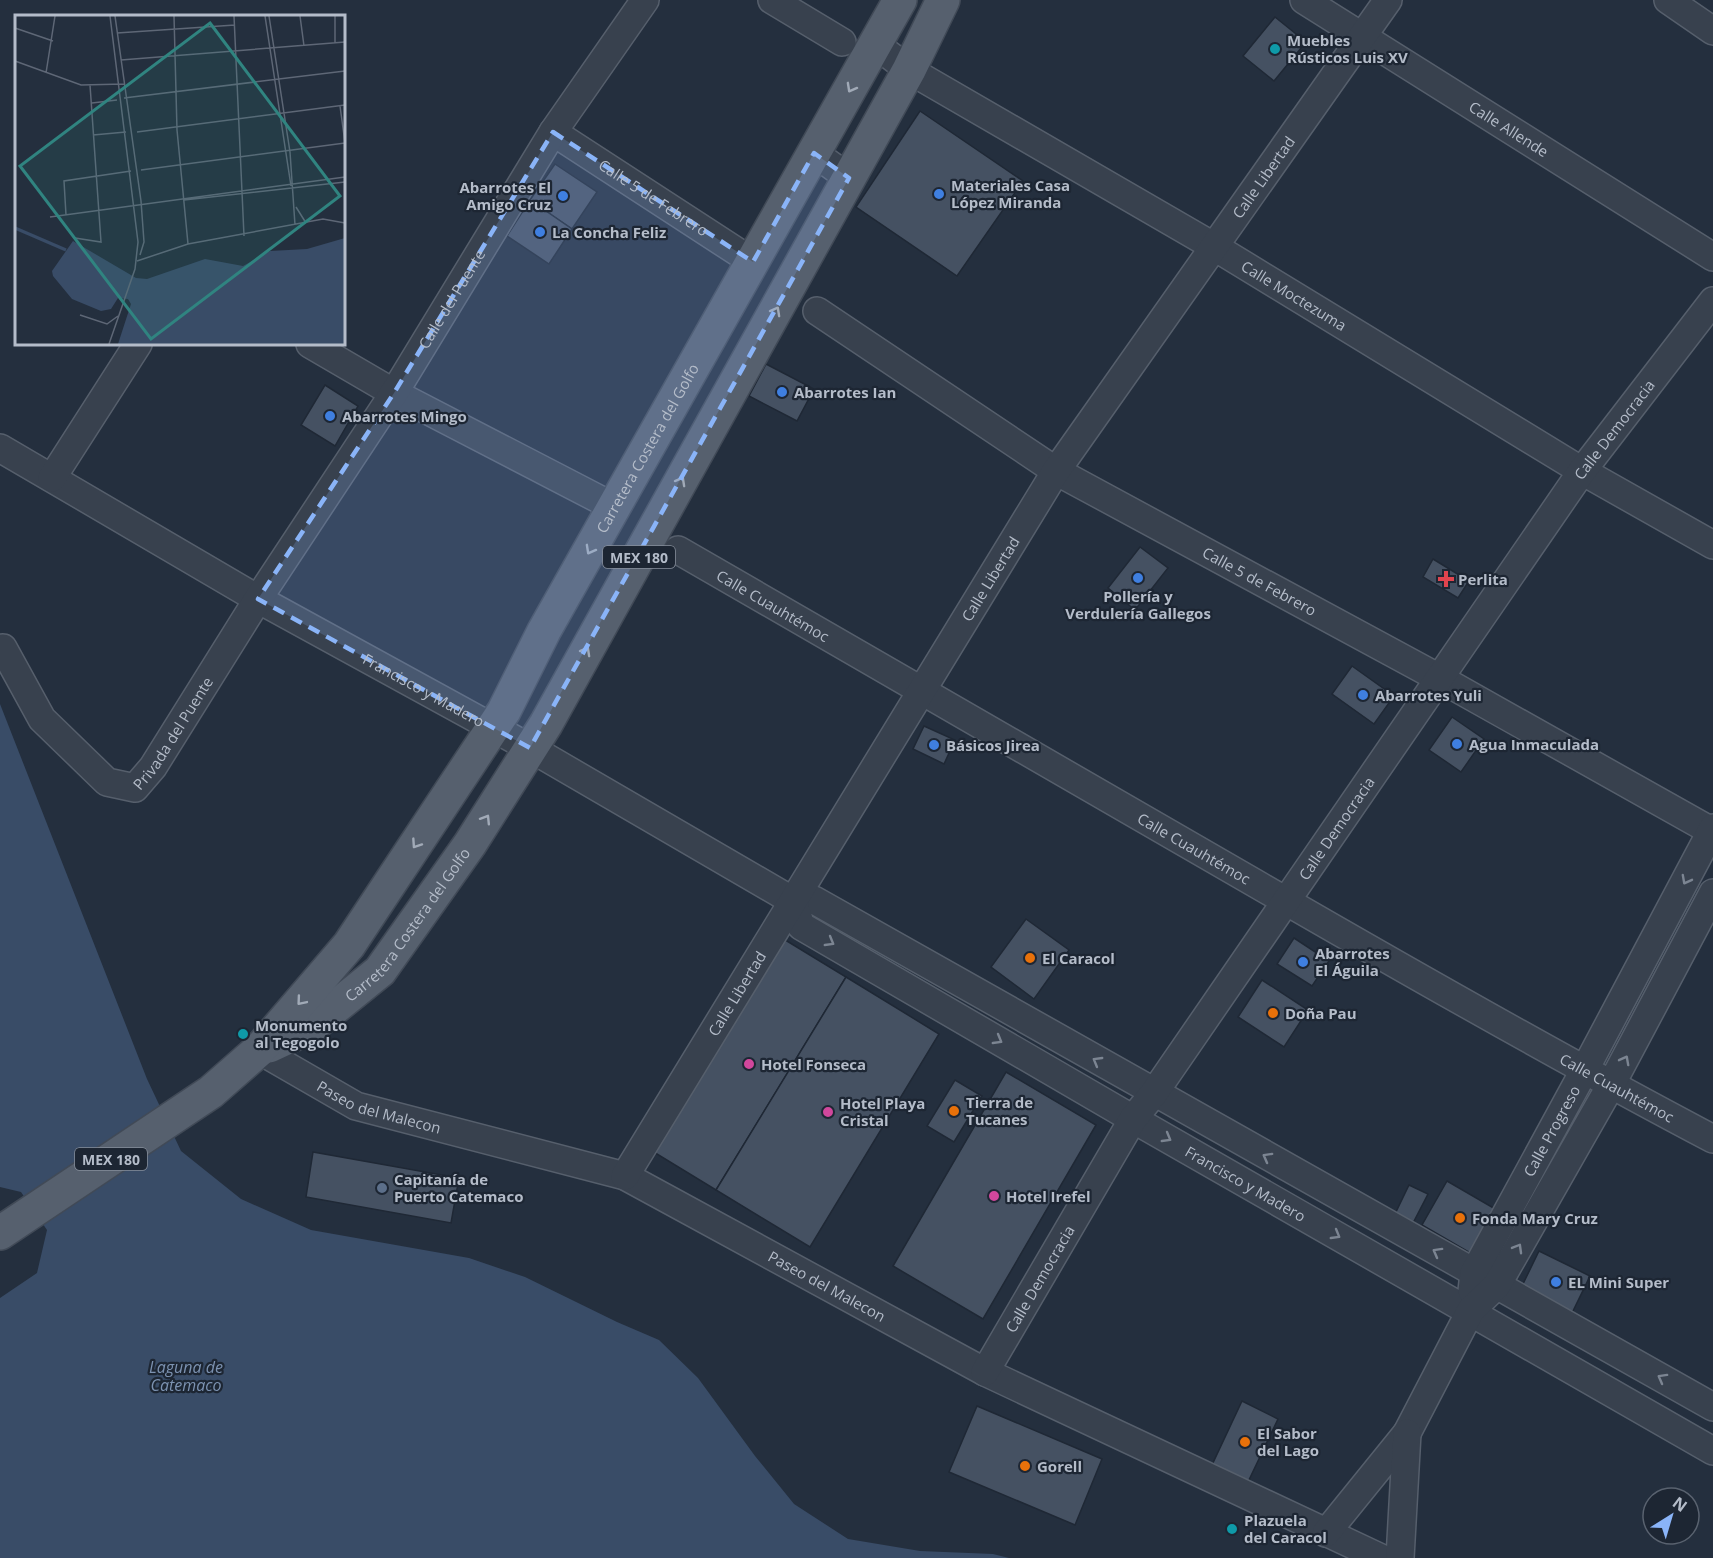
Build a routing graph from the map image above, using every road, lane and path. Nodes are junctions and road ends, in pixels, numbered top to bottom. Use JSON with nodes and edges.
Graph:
{"nodes":[{"id":1,"x":645,"y":0,"type":"edge"},
{"id":2,"x":772,"y":0,"type":"edge"},
{"id":3,"x":900,"y":0,"type":"edge"},
{"id":4,"x":943,"y":0,"type":"edge"},
{"id":5,"x":1304,"y":0,"type":"edge"},
{"id":6,"x":1388,"y":0,"type":"edge"},
{"id":7,"x":1668,"y":0,"type":"edge"},
{"id":8,"x":1713,"y":31,"type":"edge"},
{"id":9,"x":1360,"y":37,"type":"junction"},
{"id":10,"x":842,"y":42,"type":"dead end"},
{"id":11,"x":875,"y":45,"type":"junction"},
{"id":12,"x":909,"y":70,"type":"junction"},
{"id":13,"x":553,"y":132,"type":"junction"},
{"id":14,"x":814,"y":153,"type":"junction"},
{"id":15,"x":849,"y":178,"type":"junction"},
{"id":16,"x":1213,"y":246,"type":"junction"},
{"id":17,"x":1713,"y":257,"type":"edge"},
{"id":18,"x":753,"y":262,"type":"junction"},
{"id":19,"x":1713,"y":301,"type":"edge"},
{"id":20,"x":817,"y":311,"type":"dead end"},
{"id":21,"x":137,"y":345,"type":"edge"},
{"id":22,"x":312,"y":345,"type":"edge"},
{"id":23,"x":394,"y":393,"type":"junction"},
{"id":24,"x":0,"y":448,"type":"edge"},
{"id":25,"x":1056,"y":471,"type":"junction"},
{"id":26,"x":1582,"y":471,"type":"junction"},
{"id":27,"x":52,"y":478,"type":"junction"},
{"id":28,"x":614,"y":507,"type":"junction"},
{"id":29,"x":1713,"y":545,"type":"edge"},
{"id":30,"x":678,"y":550,"type":"dead end"},
{"id":31,"x":258,"y":599,"type":"junction"},
{"id":32,"x":3,"y":648,"type":"dead end"},
{"id":33,"x":1439,"y":678,"type":"junction"},
{"id":34,"x":922,"y":693,"type":"junction"},
{"id":35,"x":493,"y":727,"type":"junction"},
{"id":36,"x":530,"y":748,"type":"junction"},
{"id":37,"x":1712,"y":830,"type":"edge"},
{"id":38,"x":1713,"y":893,"type":"edge"},
{"id":39,"x":1285,"y":901,"type":"junction"},
{"id":40,"x":793,"y":902,"type":"junction"},
{"id":41,"x":259,"y":1050,"type":"junction"},
{"id":42,"x":1584,"y":1071,"type":"junction"},
{"id":43,"x":1611,"y":1085,"type":"junction"},
{"id":44,"x":1154,"y":1093,"type":"junction"},
{"id":45,"x":1134,"y":1119,"type":"junction"},
{"id":46,"x":1713,"y":1139,"type":"edge"},
{"id":47,"x":625,"y":1176,"type":"junction"},
{"id":48,"x":6,"y":1229,"type":"edge"},
{"id":49,"x":1485,"y":1279,"type":"junction"},
{"id":50,"x":1471,"y":1310,"type":"junction"},
{"id":51,"x":985,"y":1372,"type":"junction"},
{"id":52,"x":1713,"y":1407,"type":"edge"},
{"id":53,"x":1407,"y":1433,"type":"junction"},
{"id":54,"x":1713,"y":1451,"type":"edge"},
{"id":55,"x":1326,"y":1533,"type":"junction"},
{"id":56,"x":1381,"y":1558,"type":"edge"},
{"id":57,"x":1400,"y":1558,"type":"edge"}],
"edges":[{"from":1,"to":13,"type":"street","name":"Calle del Puente"},
{"from":2,"to":10,"type":"street"},
{"from":3,"to":11,"type":"main road","name":"Carretera Costera del Golfo","number":"MEX 180"},
{"from":4,"to":12,"type":"main road","name":"Carretera Costera del Golfo","number":"MEX 180"},
{"from":5,"to":9,"type":"street","name":"Calle Allende"},
{"from":6,"to":9,"type":"street","name":"Calle Libertad"},
{"from":7,"to":8,"type":"street"},
{"from":9,"to":16,"type":"street","name":"Calle Libertad"},
{"from":9,"to":17,"type":"street","name":"Calle Allende"},
{"from":11,"to":12,"type":"street","name":"Calle Moctezuma"},
{"from":11,"to":14,"type":"main road","name":"Carretera Costera del Golfo","number":"MEX 180","one_way":true},
{"from":12,"to":15,"type":"main road","name":"Carretera Costera del Golfo","number":"MEX 180"},
{"from":12,"to":16,"type":"street","name":"Calle Moctezuma"},
{"from":13,"to":18,"type":"street","name":"Calle 5 de Febrero"},
{"from":13,"to":23,"type":"street","name":"Calle del Puente"},
{"from":14,"to":15,"type":"street"},
{"from":14,"to":18,"type":"main road","name":"Carretera Costera del Golfo","number":"MEX 180"},
{"from":36,"to":15,"type":"main road","name":"Carretera Costera del Golfo","number":"MEX 180","one_way":true},
{"from":16,"to":25,"type":"street","name":"Calle Libertad"},
{"from":16,"to":26,"type":"street","name":"Calle Moctezuma"},
{"from":18,"to":28,"type":"main road","name":"Carretera Costera del Golfo","number":"MEX 180"},
{"from":19,"to":26,"type":"street","name":"Calle Democracia"},
{"from":20,"to":25,"type":"street","name":"Calle 5 de Febrero"},
{"from":21,"to":27,"type":"street"},
{"from":22,"to":23,"type":"street"},
{"from":23,"to":28,"type":"street"},
{"from":23,"to":31,"type":"street","name":"Calle del Puente"},
{"from":24,"to":27,"type":"street","name":"Francisco y Madero"},
{"from":25,"to":33,"type":"street","name":"Calle 5 de Febrero"},
{"from":25,"to":34,"type":"street","name":"Calle Libertad"},
{"from":26,"to":29,"type":"street","name":"Calle Moctezuma"},
{"from":26,"to":33,"type":"street","name":"Calle Democracia"},
{"from":27,"to":31,"type":"street","name":"Francisco y Madero"},
{"from":28,"to":35,"type":"main road","name":"Carretera Costera del Golfo","number":"MEX 180","one_way":true},
{"from":30,"to":34,"type":"street","name":"Calle Cuauhtémoc"},
{"from":31,"to":32,"type":"street","name":"Privada del Puente"},
{"from":31,"to":35,"type":"street","name":"Francisco y Madero"},
{"from":33,"to":37,"type":"street","name":"Calle 5 de Febrero"},
{"from":33,"to":39,"type":"street","name":"Calle Democracia"},
{"from":34,"to":39,"type":"street","name":"Calle Cuauhtémoc"},
{"from":34,"to":40,"type":"street","name":"Calle Libertad"},
{"from":35,"to":36,"type":"street","name":"Francisco y Madero"},
{"from":35,"to":41,"type":"main road","name":"Carretera Costera del Golfo","number":"MEX 180","one_way":true},
{"from":36,"to":40,"type":"street","name":"Francisco y Madero"},
{"from":41,"to":36,"type":"main road","name":"Carretera Costera del Golfo","number":"MEX 180","one_way":true},
{"from":37,"to":42,"type":"street","name":"Calle Progreso","one_way":true},
{"from":43,"to":38,"type":"street","name":"Calle Progreso","one_way":true},
{"from":39,"to":42,"type":"street","name":"Calle Cuauhtémoc"},
{"from":39,"to":44,"type":"street","name":"Calle Democracia"},
{"from":44,"to":40,"type":"street","name":"Francisco y Madero","one_way":true},
{"from":40,"to":45,"type":"street","name":"Francisco y Madero","one_way":true},
{"from":40,"to":47,"type":"street","name":"Calle Libertad"},
{"from":41,"to":47,"type":"street","name":"Paseo del Malecon"},
{"from":41,"to":48,"type":"main road","number":"MEX 180"},
{"from":42,"to":43,"type":"street","name":"Calle Cuauhtémoc"},
{"from":42,"to":49,"type":"street","name":"Calle Progreso"},
{"from":43,"to":46,"type":"street","name":"Calle Cuauhtémoc"},
{"from":49,"to":43,"type":"street","name":"Calle Progreso","one_way":true},
{"from":44,"to":45,"type":"street","name":"Calle Democracia"},
{"from":49,"to":44,"type":"street","name":"Francisco y Madero","one_way":true},
{"from":45,"to":50,"type":"street","name":"Francisco y Madero","one_way":true},
{"from":45,"to":51,"type":"street","name":"Calle Democracia"},
{"from":47,"to":51,"type":"street","name":"Paseo del Malecon"},
{"from":49,"to":50,"type":"street","name":"Calle Progreso"},
{"from":52,"to":49,"type":"street","name":"Francisco y Madero","one_way":true},
{"from":50,"to":53,"type":"street","name":"Calle Progreso"},
{"from":50,"to":54,"type":"street","name":"Francisco y Madero"},
{"from":51,"to":55,"type":"street","name":"Paseo del Malecon"},
{"from":53,"to":55,"type":"street","name":"Calle Progreso"},
{"from":53,"to":57,"type":"street"},
{"from":55,"to":56,"type":"street","name":"Paseo del Malecon"}]}
